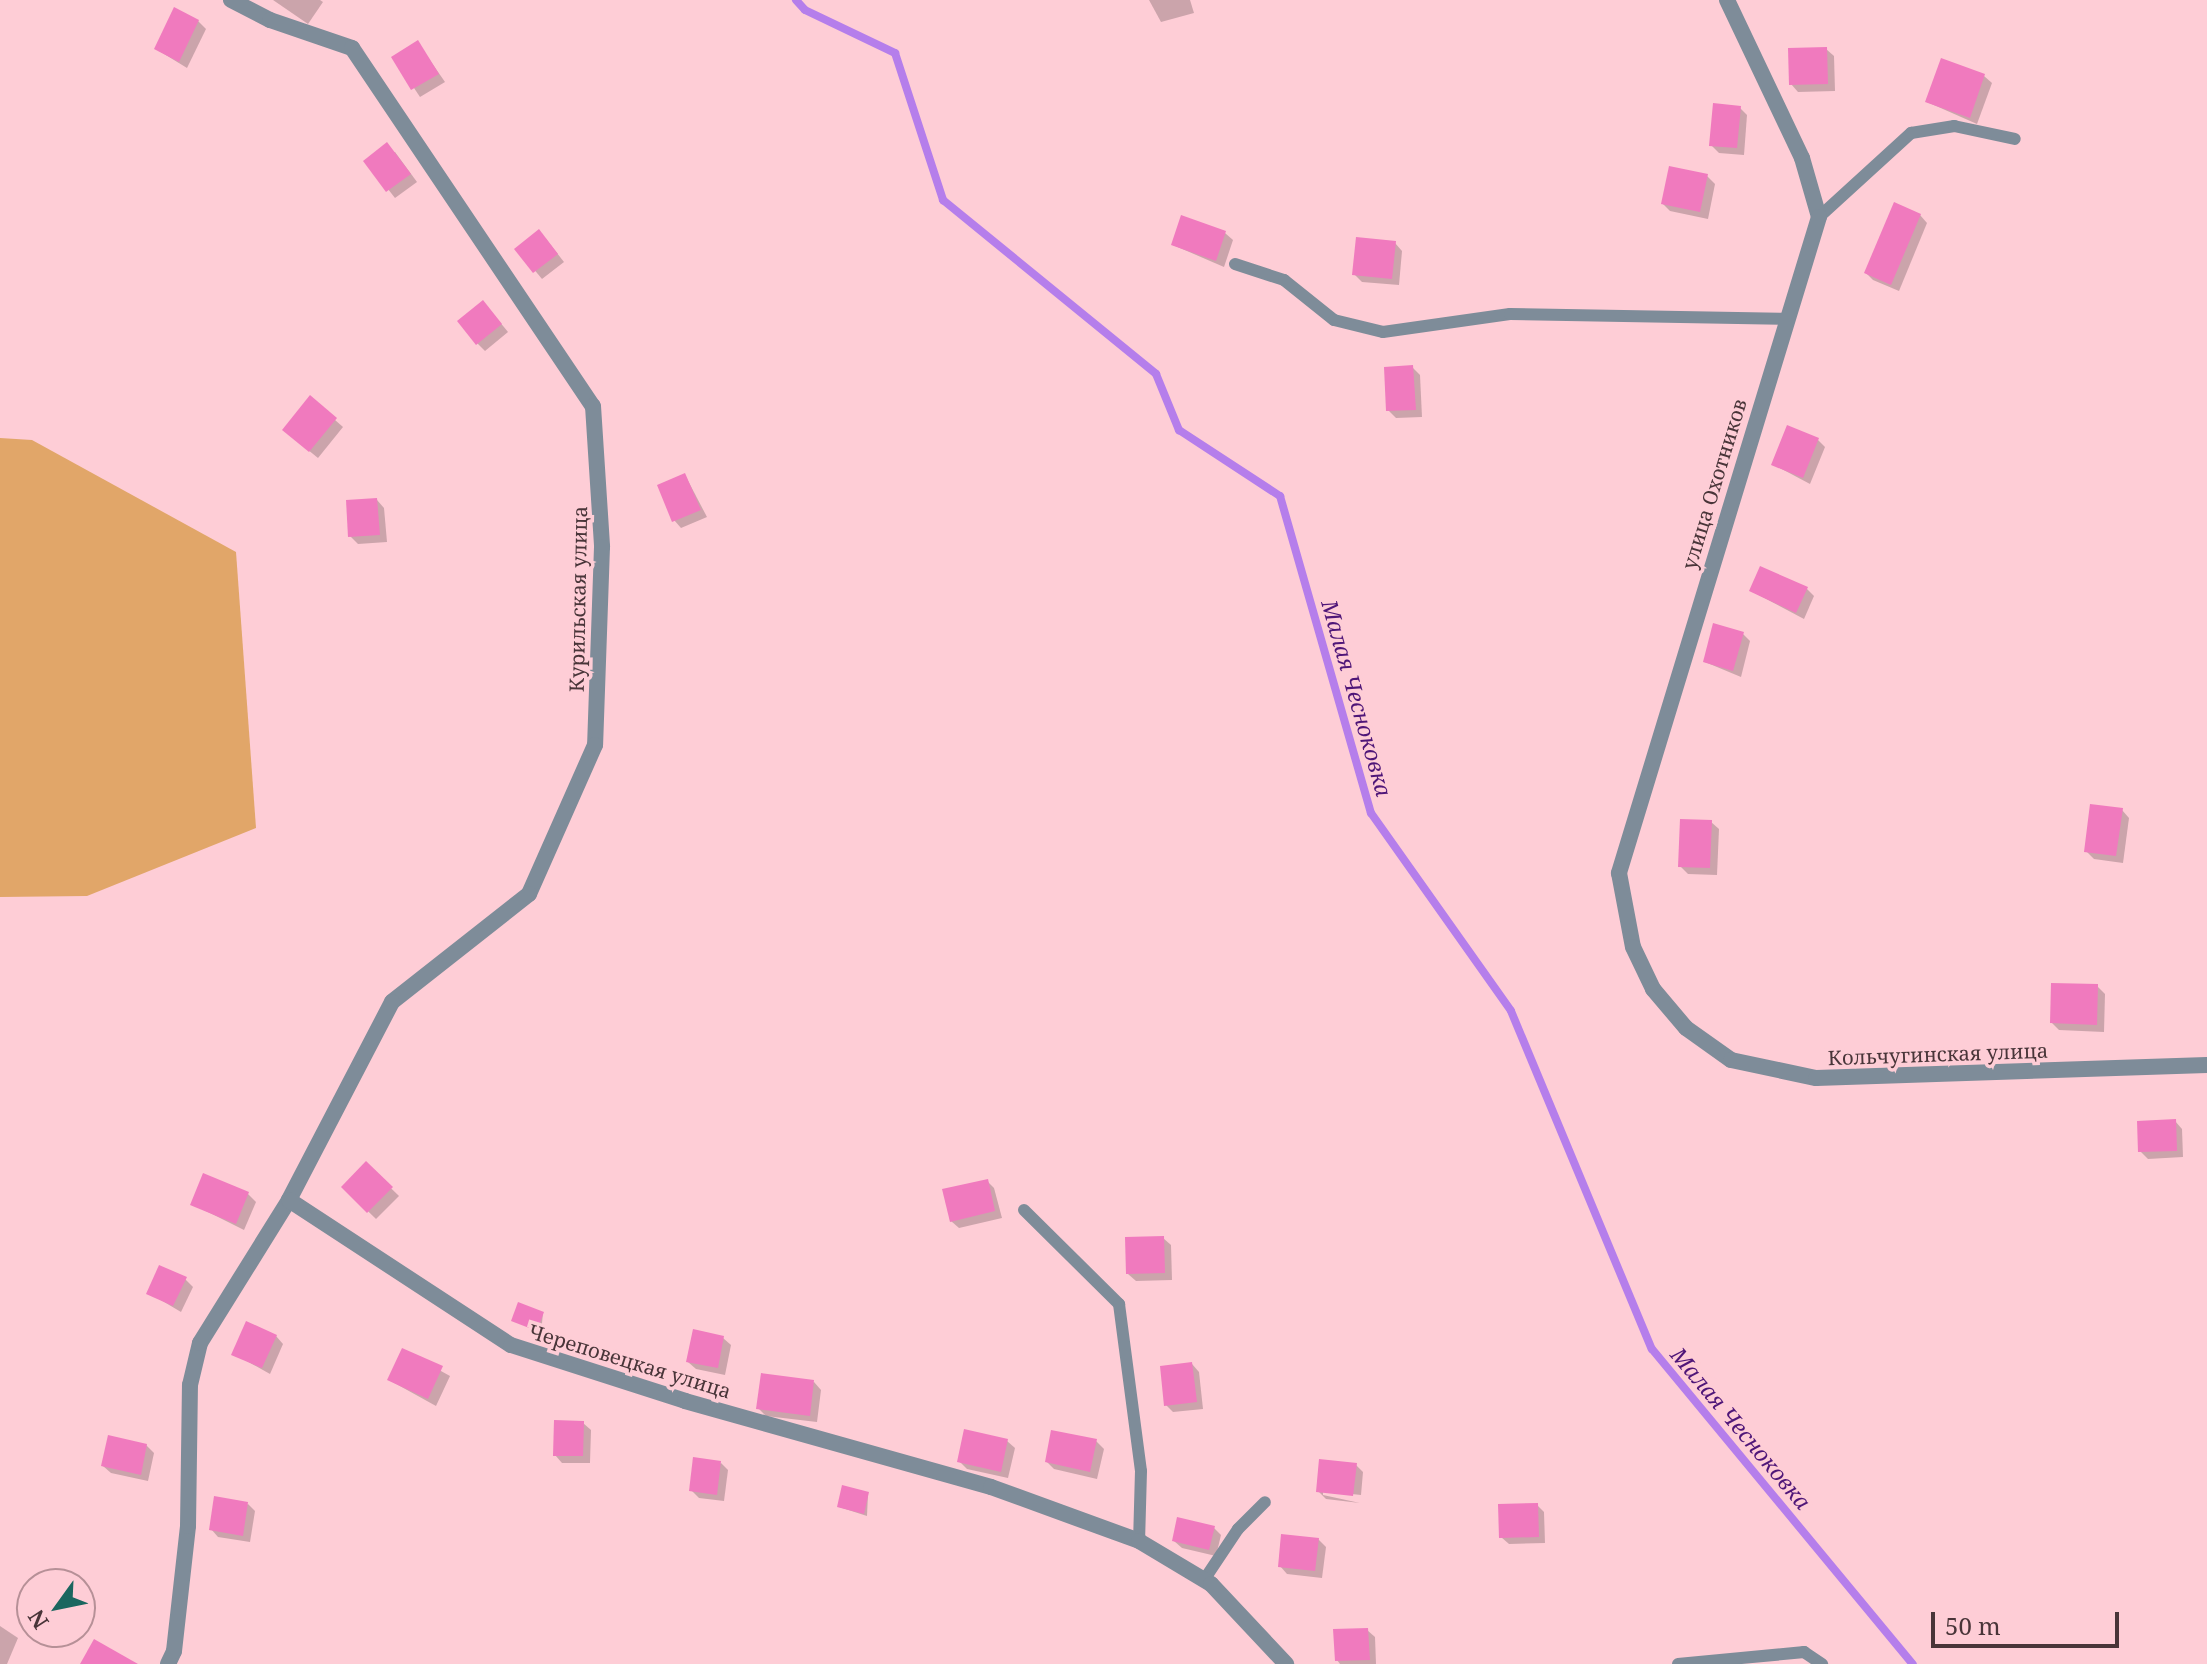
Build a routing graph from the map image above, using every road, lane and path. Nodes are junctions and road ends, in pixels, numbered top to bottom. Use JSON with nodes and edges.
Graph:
{"nodes":[{"id":1,"x":231,"y":0,"type":"edge"},
{"id":2,"x":1727,"y":0,"type":"edge"},
{"id":3,"x":2015,"y":139,"type":"dead end"},
{"id":4,"x":1819,"y":217,"type":"junction"},
{"id":5,"x":1235,"y":264,"type":"dead end"},
{"id":6,"x":1785,"y":319,"type":"junction"},
{"id":7,"x":1653,"y":989,"type":"joint"},
{"id":8,"x":2207,"y":1065,"type":"edge"},
{"id":9,"x":289,"y":1200,"type":"junction"},
{"id":10,"x":1024,"y":1210,"type":"dead end"},
{"id":11,"x":1265,"y":1502,"type":"dead end"},
{"id":12,"x":1139,"y":1541,"type":"junction"},
{"id":13,"x":1204,"y":1580,"type":"junction"},
{"id":14,"x":168,"y":1664,"type":"edge"},
{"id":15,"x":1286,"y":1664,"type":"edge"},
{"id":16,"x":1678,"y":1664,"type":"edge"},
{"id":17,"x":1822,"y":1664,"type":"edge"}],
"edges":[{"from":1,"to":9,"type":"street","name":"Курильская улица"},
{"from":2,"to":4,"type":"street"},
{"from":3,"to":4,"type":"lane"},
{"from":4,"to":6,"type":"street","name":"улица Охотников"},
{"from":5,"to":6,"type":"lane"},
{"from":6,"to":7,"type":"street","name":"улица Охотников"},
{"from":7,"to":8,"type":"street","name":"Кольчугинская улица"},
{"from":9,"to":12,"type":"street","name":"Череповецкая улица"},
{"from":9,"to":14,"type":"street"},
{"from":10,"to":12,"type":"lane"},
{"from":11,"to":13,"type":"lane"},
{"from":12,"to":13,"type":"street","name":"Череповецкая улица"},
{"from":13,"to":15,"type":"street","name":"Череповецкая улица"},
{"from":16,"to":17,"type":"lane"}]}
